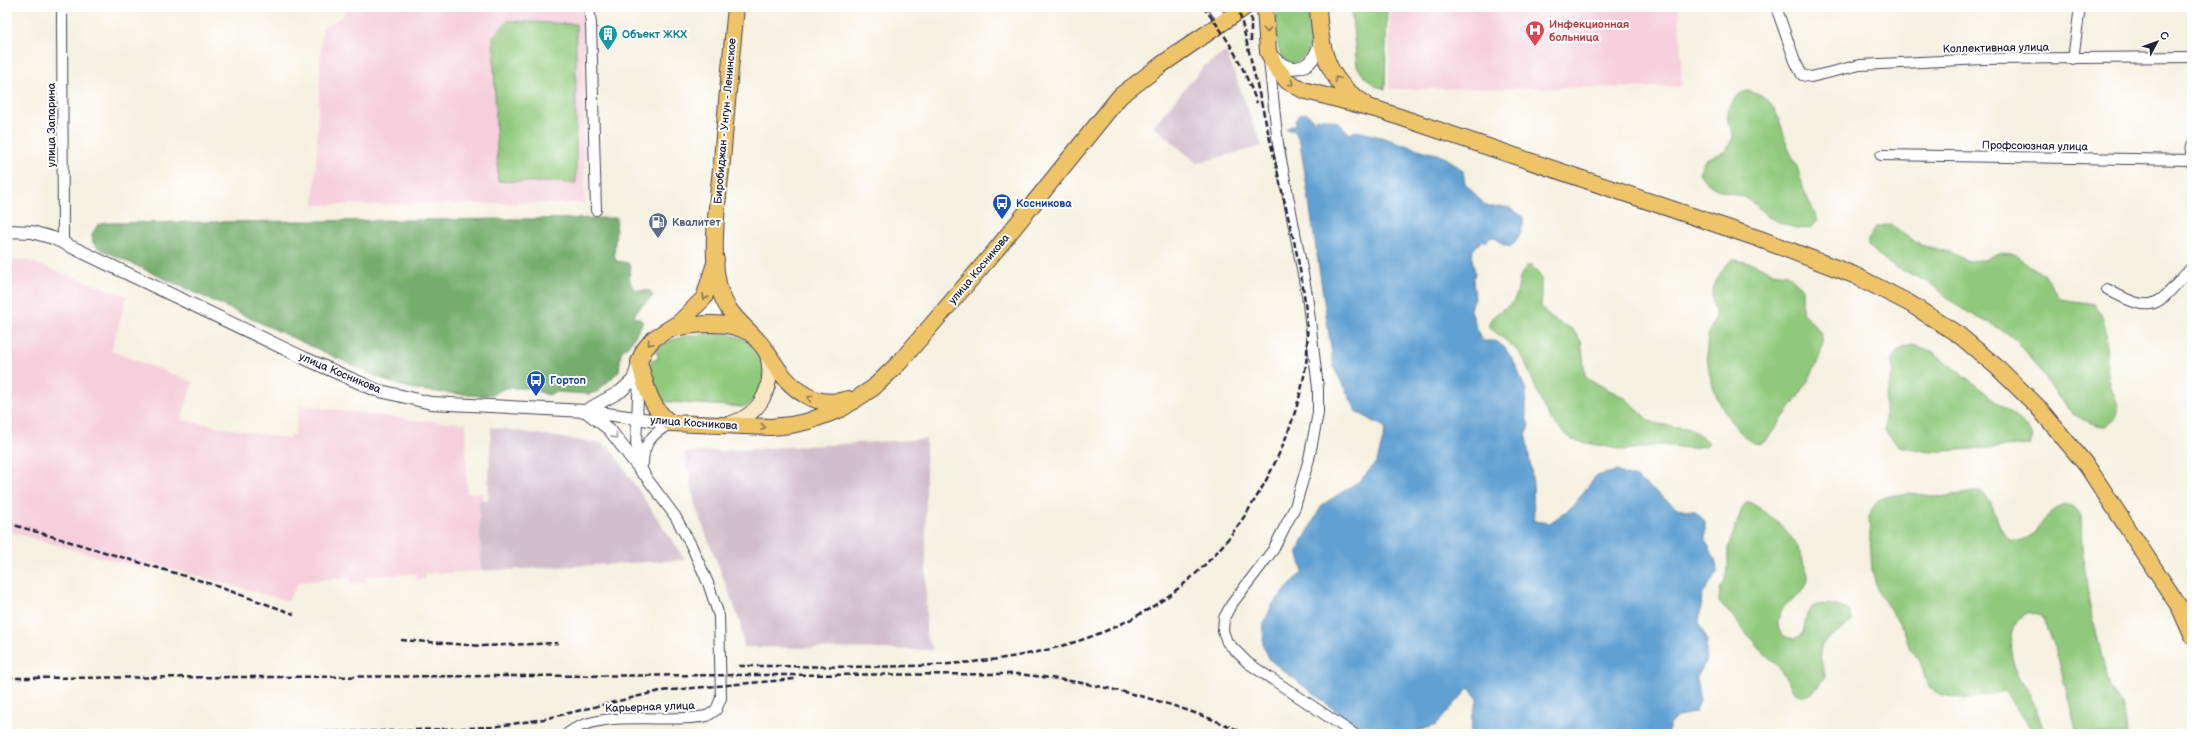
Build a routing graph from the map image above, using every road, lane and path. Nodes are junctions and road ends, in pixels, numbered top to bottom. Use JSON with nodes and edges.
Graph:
{"nodes":[{"id":1,"x":62,"y":7,"type":"edge"},
{"id":2,"x":588,"y":7,"type":"edge"},
{"id":3,"x":736,"y":7,"type":"edge"},
{"id":4,"x":1213,"y":7,"type":"edge"},
{"id":5,"x":1245,"y":7,"type":"edge"},
{"id":6,"x":1265,"y":7,"type":"edge"},
{"id":7,"x":1318,"y":7,"type":"edge"},
{"id":8,"x":1776,"y":7,"type":"edge"},
{"id":9,"x":2080,"y":7,"type":"edge"},
{"id":10,"x":1224,"y":21,"type":"junction"},
{"id":11,"x":1320,"y":36,"type":"junction"},
{"id":12,"x":1268,"y":52,"type":"junction"},
{"id":13,"x":2192,"y":57,"type":"edge"},
{"id":14,"x":2073,"y":59,"type":"junction"},
{"id":15,"x":1379,"y":110,"type":"junction"},
{"id":16,"x":2192,"y":145,"type":"edge"},
{"id":17,"x":1881,"y":156,"type":"dead end"},
{"id":18,"x":2191,"y":161,"type":"edge"},
{"id":19,"x":596,"y":210,"type":"dead end"},
{"id":20,"x":7,"y":231,"type":"edge"},
{"id":21,"x":63,"y":243,"type":"junction"},
{"id":22,"x":716,"y":260,"type":"junction"},
{"id":23,"x":2192,"y":267,"type":"edge"},
{"id":24,"x":2107,"y":289,"type":"dead end"},
{"id":25,"x":669,"y":329,"type":"junction"},
{"id":26,"x":751,"y":334,"type":"junction"},
{"id":27,"x":766,"y":351,"type":"junction"},
{"id":28,"x":639,"y":362,"type":"junction"},
{"id":29,"x":873,"y":388,"type":"junction"},
{"id":30,"x":585,"y":412,"type":"junction"},
{"id":31,"x":638,"y":418,"type":"junction"},
{"id":32,"x":671,"y":423,"type":"junction"},
{"id":33,"x":724,"y":426,"type":"junction"},
{"id":34,"x":643,"y":473,"type":"junction"},
{"id":35,"x":2192,"y":634,"type":"edge"},
{"id":36,"x":567,"y":734,"type":"edge"},
{"id":37,"x":1354,"y":734,"type":"edge"}],
"edges":[{"from":1,"to":21,"type":"street","name":"улица Запарина"},
{"from":2,"to":19,"type":"street"},
{"from":3,"to":22,"type":"main road","name":"Биробиджан - Унгун - Ленинское"},
{"from":4,"to":10,"type":"street"},
{"from":5,"to":10,"type":"main road","name":"улица Косникова"},
{"from":6,"to":12,"type":"main road","one_way":true},
{"from":7,"to":11,"type":"main road"},
{"from":8,"to":14,"type":"street","name":"Коллективная улица"},
{"from":9,"to":14,"type":"street"},
{"from":10,"to":29,"type":"main road","name":"улица Косникова"},
{"from":11,"to":12,"type":"street"},
{"from":15,"to":11,"type":"main road","one_way":true},
{"from":12,"to":15,"type":"main road","one_way":true},
{"from":12,"to":37,"type":"street"},
{"from":13,"to":14,"type":"street","name":"Коллективная улица"},
{"from":15,"to":35,"type":"main road"},
{"from":16,"to":18,"type":"street"},
{"from":17,"to":18,"type":"street","name":"Профсоюзная улица"},
{"from":20,"to":21,"type":"street","name":"улица Косникова"},
{"from":21,"to":30,"type":"street","name":"улица Косникова"},
{"from":22,"to":25,"type":"main road","one_way":true},
{"from":22,"to":26,"type":"main road"},
{"from":23,"to":24,"type":"street"},
{"from":25,"to":26,"type":"main road"},
{"from":25,"to":28,"type":"main road","one_way":true},
{"from":26,"to":27,"type":"main road"},
{"from":29,"to":27,"type":"main road","one_way":true},
{"from":27,"to":33,"type":"main road"},
{"from":28,"to":30,"type":"street"},
{"from":28,"to":31,"type":"street"},
{"from":28,"to":32,"type":"main road"},
{"from":33,"to":29,"type":"main road","name":"улица Косникова","one_way":true},
{"from":30,"to":31,"type":"street","name":"улица Косникова"},
{"from":30,"to":34,"type":"street","one_way":true},
{"from":31,"to":32,"type":"street","name":"улица Косникова"},
{"from":31,"to":34,"type":"street"},
{"from":32,"to":33,"type":"main road","name":"улица Косникова"},
{"from":32,"to":34,"type":"street"},
{"from":34,"to":36,"type":"street","name":"Карьерная улица"}]}
